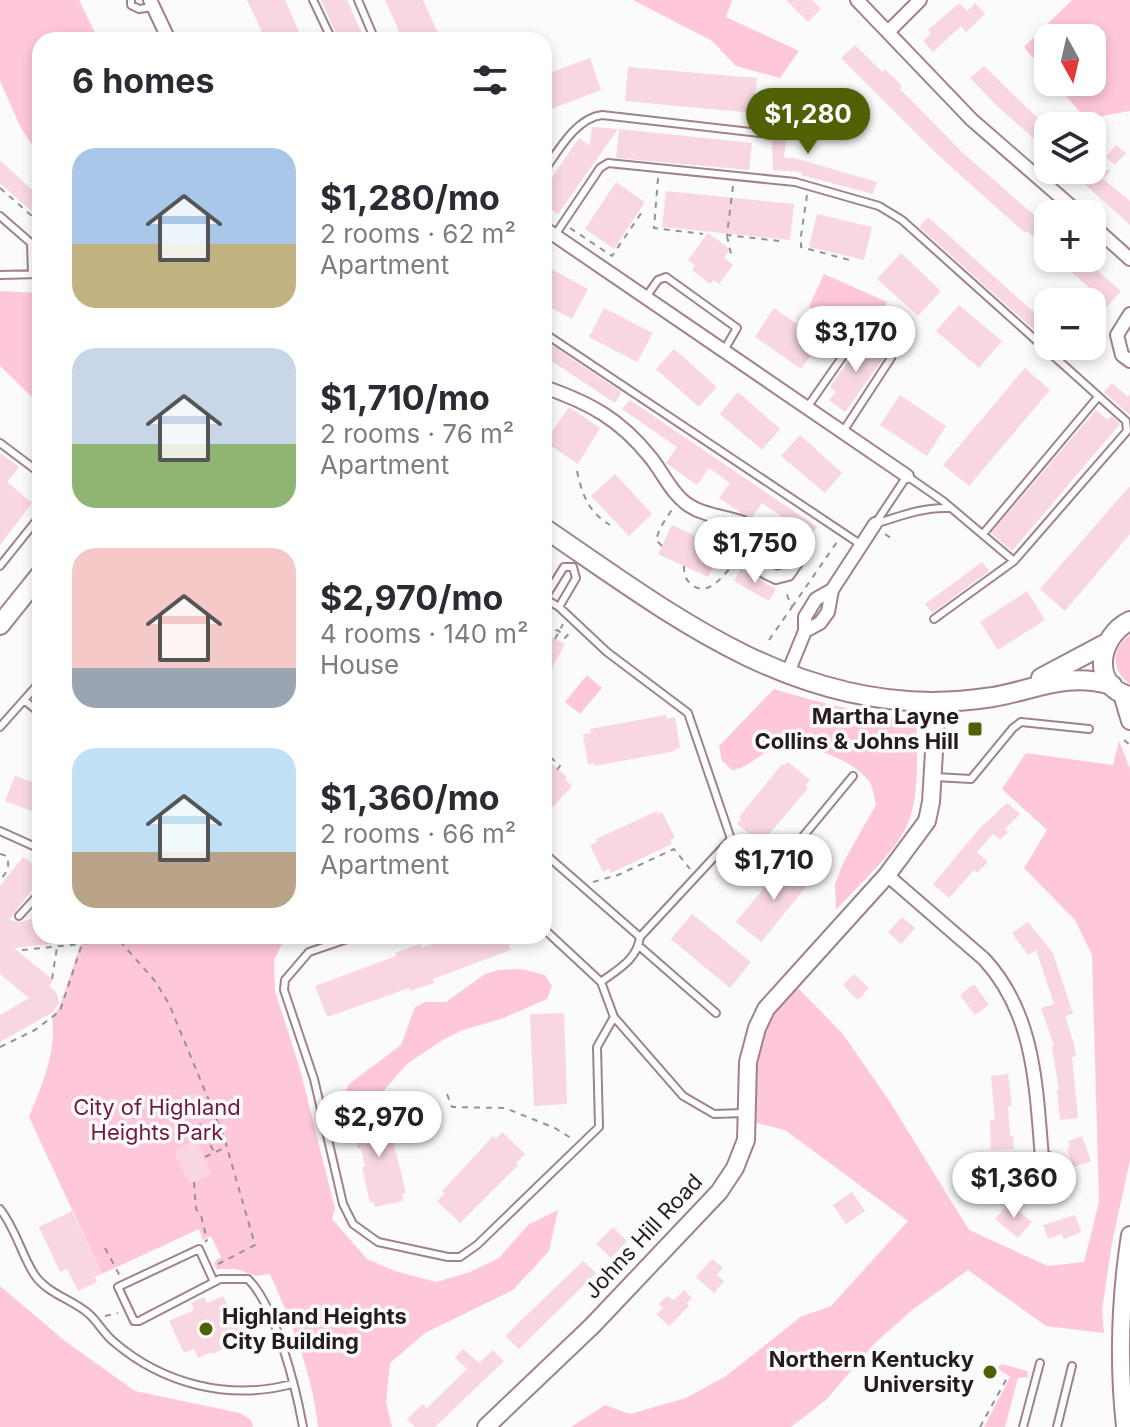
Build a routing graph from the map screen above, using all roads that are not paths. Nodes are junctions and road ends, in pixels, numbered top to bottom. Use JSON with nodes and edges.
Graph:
{"nodes":[{"id":1,"x":131,"y":0,"type":"edge"},
{"id":2,"x":313,"y":0,"type":"edge"},
{"id":3,"x":358,"y":0,"type":"edge"},
{"id":4,"x":857,"y":0,"type":"edge"},
{"id":5,"x":920,"y":0,"type":"edge"},
{"id":6,"x":151,"y":4,"type":"edge"},
{"id":7,"x":165,"y":32,"type":"edge"},
{"id":8,"x":328,"y":32,"type":"edge"},
{"id":9,"x":372,"y":32,"type":"edge"},
{"id":10,"x":888,"y":32,"type":"junction"},
{"id":11,"x":768,"y":134,"type":"dead end"},
{"id":12,"x":552,"y":159,"type":"edge"},
{"id":13,"x":1064,"y":200,"type":"edge"},
{"id":14,"x":0,"y":216,"type":"edge"},
{"id":15,"x":552,"y":230,"type":"edge"},
{"id":16,"x":552,"y":234,"type":"edge"},
{"id":17,"x":1106,"y":238,"type":"edge"},
{"id":18,"x":32,"y":249,"type":"edge"},
{"id":19,"x":1130,"y":259,"type":"edge"},
{"id":20,"x":32,"y":274,"type":"edge"},
{"id":21,"x":0,"y":275,"type":"edge"},
{"id":22,"x":645,"y":298,"type":"junction"},
{"id":23,"x":1130,"y":314,"type":"edge"},
{"id":24,"x":857,"y":336,"type":"dead end"},
{"id":25,"x":552,"y":338,"type":"edge"},
{"id":26,"x":723,"y":352,"type":"junction"},
{"id":27,"x":891,"y":358,"type":"dead end"},
{"id":28,"x":1130,"y":361,"type":"edge"},
{"id":29,"x":552,"y":390,"type":"edge"},
{"id":30,"x":1098,"y":397,"type":"junction"},
{"id":31,"x":806,"y":409,"type":"junction"},
{"id":32,"x":842,"y":433,"type":"junction"},
{"id":33,"x":0,"y":443,"type":"edge"},
{"id":34,"x":32,"y":467,"type":"edge"},
{"id":35,"x":907,"y":476,"type":"junction"},
{"id":36,"x":951,"y":508,"type":"junction"},
{"id":37,"x":875,"y":524,"type":"junction"},
{"id":38,"x":32,"y":526,"type":"edge"},
{"id":39,"x":748,"y":532,"type":"junction"},
{"id":40,"x":983,"y":534,"type":"junction"},
{"id":41,"x":552,"y":536,"type":"edge"},
{"id":42,"x":862,"y":545,"type":"junction"},
{"id":43,"x":577,"y":560,"type":"junction"},
{"id":44,"x":1014,"y":561,"type":"junction"},
{"id":45,"x":0,"y":566,"type":"edge"},
{"id":46,"x":32,"y":585,"type":"edge"},
{"id":47,"x":552,"y":586,"type":"edge"},
{"id":48,"x":552,"y":603,"type":"edge"},
{"id":49,"x":559,"y":607,"type":"junction"},
{"id":50,"x":934,"y":619,"type":"dead end"},
{"id":51,"x":1130,"y":620,"type":"edge"},
{"id":52,"x":0,"y":625,"type":"edge"},
{"id":53,"x":1105,"y":644,"type":"junction"},
{"id":54,"x":787,"y":675,"type":"junction"},
{"id":55,"x":32,"y":691,"type":"edge"},
{"id":56,"x":1019,"y":691,"type":"junction"},
{"id":57,"x":1121,"y":692,"type":"edge"},
{"id":58,"x":24,"y":700,"type":"junction"},
{"id":59,"x":937,"y":702,"type":"junction"},
{"id":60,"x":32,"y":706,"type":"edge"},
{"id":61,"x":1130,"y":721,"type":"edge"},
{"id":62,"x":0,"y":727,"type":"edge"},
{"id":63,"x":1089,"y":729,"type":"dead end"},
{"id":64,"x":853,"y":776,"type":"dead end"},
{"id":65,"x":933,"y":777,"type":"junction"},
{"id":66,"x":0,"y":831,"type":"edge"},
{"id":67,"x":731,"y":839,"type":"junction"},
{"id":68,"x":32,"y":845,"type":"edge"},
{"id":69,"x":552,"y":860,"type":"edge"},
{"id":70,"x":887,"y":875,"type":"junction"},
{"id":71,"x":32,"y":902,"type":"edge"},
{"id":72,"x":19,"y":916,"type":"dead end"},
{"id":73,"x":552,"y":936,"type":"edge"},
{"id":74,"x":640,"y":937,"type":"junction"},
{"id":75,"x":332,"y":944,"type":"edge"},
{"id":76,"x":639,"y":946,"type":"junction"},
{"id":77,"x":601,"y":982,"type":"junction"},
{"id":78,"x":716,"y":1013,"type":"dead end"},
{"id":79,"x":614,"y":1017,"type":"junction"},
{"id":80,"x":748,"y":1113,"type":"junction"},
{"id":81,"x":1042,"y":1158,"type":"dead end"},
{"id":82,"x":0,"y":1209,"type":"edge"},
{"id":83,"x":1130,"y":1235,"type":"edge"},
{"id":84,"x":214,"y":1282,"type":"junction"},
{"id":85,"x":1040,"y":1363,"type":"dead end"},
{"id":86,"x":1125,"y":1364,"type":"edge"},
{"id":87,"x":1072,"y":1366,"type":"dead end"},
{"id":88,"x":292,"y":1384,"type":"junction"},
{"id":89,"x":303,"y":1427,"type":"edge"},
{"id":90,"x":486,"y":1427,"type":"edge"},
{"id":91,"x":1023,"y":1427,"type":"edge"},
{"id":92,"x":1057,"y":1427,"type":"edge"},
{"id":93,"x":1125,"y":1427,"type":"edge"}],
"edges":[{"from":1,"to":6,"type":"lane"},
{"from":2,"to":8,"type":"lane"},
{"from":3,"to":9,"type":"lane"},
{"from":4,"to":10,"type":"street"},
{"from":5,"to":10,"type":"street"},
{"from":6,"to":7,"type":"street"},
{"from":10,"to":13,"type":"street"},
{"from":11,"to":12,"type":"lane"},
{"from":14,"to":18,"type":"lane"},
{"from":15,"to":30,"type":"lane"},
{"from":16,"to":22,"type":"street"},
{"from":17,"to":19,"type":"street"},
{"from":20,"to":21,"type":"lane"},
{"from":22,"to":26,"type":"street"},
{"from":22,"to":26,"type":"lane"},
{"from":23,"to":28,"type":"street"},
{"from":24,"to":31,"type":"lane"},
{"from":25,"to":42,"type":"lane"},
{"from":26,"to":31,"type":"street"},
{"from":27,"to":32,"type":"lane"},
{"from":29,"to":39,"type":"street"},
{"from":30,"to":40,"type":"lane"},
{"from":30,"to":44,"type":"lane"},
{"from":31,"to":32,"type":"street"},
{"from":32,"to":35,"type":"street"},
{"from":33,"to":34,"type":"lane"},
{"from":35,"to":36,"type":"lane"},
{"from":35,"to":37,"type":"lane"},
{"from":36,"to":37,"type":"lane"},
{"from":36,"to":40,"type":"lane"},
{"from":37,"to":42,"type":"street"},
{"from":38,"to":45,"type":"lane"},
{"from":39,"to":39,"type":"street"},
{"from":40,"to":44,"type":"lane"},
{"from":41,"to":43,"type":"main road"},
{"from":42,"to":54,"type":"street"},
{"from":43,"to":47,"type":"lane"},
{"from":43,"to":49,"type":"lane"},
{"from":43,"to":54,"type":"main road"},
{"from":44,"to":50,"type":"lane"},
{"from":46,"to":52,"type":"main road"},
{"from":48,"to":49,"type":"lane"},
{"from":49,"to":67,"type":"lane"},
{"from":51,"to":53,"type":"main road"},
{"from":53,"to":56,"type":"main road"},
{"from":53,"to":57,"type":"main road"},
{"from":54,"to":59,"type":"main road"},
{"from":55,"to":58,"type":"lane"},
{"from":56,"to":57,"type":"main road"},
{"from":56,"to":59,"type":"main road"},
{"from":57,"to":61,"type":"street"},
{"from":58,"to":60,"type":"lane"},
{"from":58,"to":62,"type":"lane"},
{"from":59,"to":65,"type":"street","name":"Johns Hill Road"},
{"from":63,"to":65,"type":"lane"},
{"from":64,"to":67,"type":"lane"},
{"from":65,"to":70,"type":"street","name":"Johns Hill Road"},
{"from":66,"to":68,"type":"lane"},
{"from":67,"to":74,"type":"lane"},
{"from":69,"to":74,"type":"lane"},
{"from":70,"to":80,"type":"street","name":"Johns Hill Road"},
{"from":70,"to":81,"type":"street"},
{"from":71,"to":72,"type":"lane"},
{"from":73,"to":77,"type":"lane"},
{"from":74,"to":76,"type":"lane"},
{"from":75,"to":79,"type":"lane"},
{"from":76,"to":77,"type":"lane"},
{"from":76,"to":78,"type":"lane"},
{"from":77,"to":79,"type":"lane"},
{"from":79,"to":80,"type":"lane"},
{"from":80,"to":90,"type":"street","name":"Johns Hill Road"},
{"from":82,"to":88,"type":"lane"},
{"from":83,"to":86,"type":"street"},
{"from":84,"to":84,"type":"lane"},
{"from":84,"to":88,"type":"lane"},
{"from":85,"to":91,"type":"lane"},
{"from":86,"to":93,"type":"street"},
{"from":87,"to":92,"type":"lane"},
{"from":88,"to":89,"type":"lane"}]}
